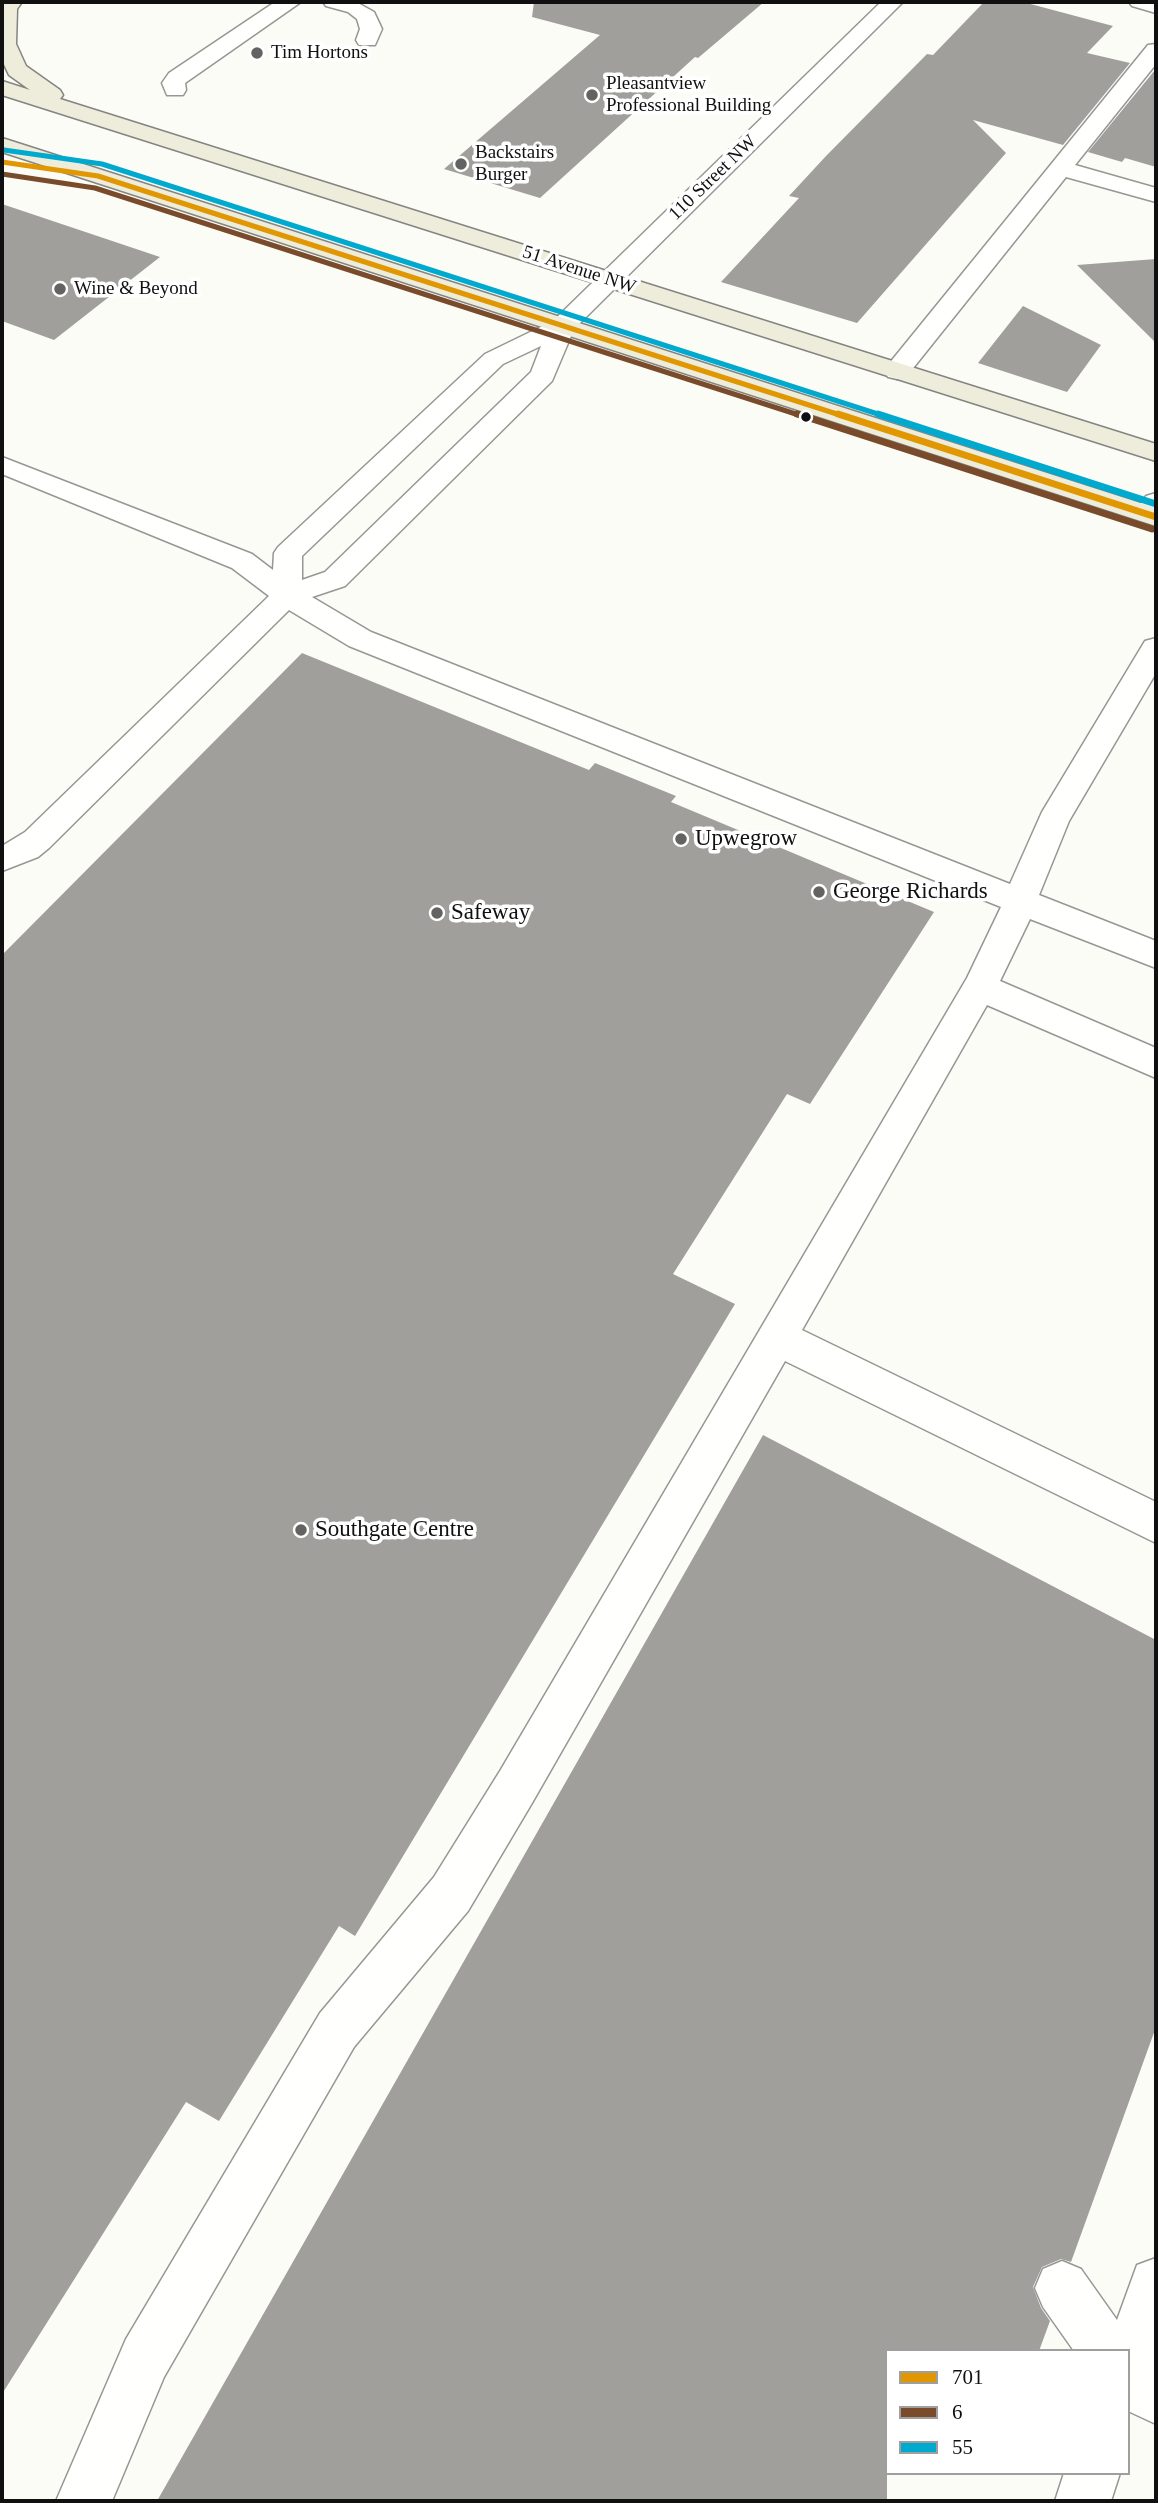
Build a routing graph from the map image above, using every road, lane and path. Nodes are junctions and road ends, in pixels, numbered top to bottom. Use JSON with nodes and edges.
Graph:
{"nodes":[{"id":1,"x":12,"y":2,"type":"edge"},
{"id":2,"x":291,"y":2,"type":"edge"},
{"id":3,"x":333,"y":2,"type":"edge"},
{"id":4,"x":893,"y":2,"type":"edge"},
{"id":5,"x":1139,"y":2,"type":"edge"},
{"id":6,"x":1156,"y":7,"type":"edge"},
{"id":7,"x":367,"y":40,"type":"dead end"},
{"id":8,"x":1156,"y":50,"type":"edge"},
{"id":9,"x":2,"y":88,"type":"edge"},
{"id":10,"x":175,"y":90,"type":"dead end"},
{"id":11,"x":104,"y":120,"type":"junction"},
{"id":12,"x":2,"y":145,"type":"edge"},
{"id":13,"x":2,"y":162,"type":"edge"},
{"id":14,"x":1062,"y":169,"type":"junction"},
{"id":15,"x":98,"y":176,"type":"junction"},
{"id":16,"x":1156,"y":195,"type":"edge"},
{"id":17,"x":609,"y":280,"type":"junction"},
{"id":18,"x":562,"y":326,"type":"junction"},
{"id":19,"x":897,"y":371,"type":"junction"},
{"id":20,"x":1156,"y":453,"type":"edge"},
{"id":21,"x":4,"y":465,"type":"dead end"},
{"id":22,"x":1154,"y":511,"type":"edge"},
{"id":23,"x":287,"y":595,"type":"junction"},
{"id":24,"x":1156,"y":648,"type":"edge"},
{"id":25,"x":2,"y":859,"type":"edge"},
{"id":26,"x":1020,"y":900,"type":"junction"},
{"id":27,"x":1156,"y":955,"type":"edge"},
{"id":28,"x":980,"y":987,"type":"junction"},
{"id":29,"x":1156,"y":1064,"type":"edge"},
{"id":30,"x":776,"y":1337,"type":"junction"},
{"id":31,"x":1156,"y":1523,"type":"edge"},
{"id":32,"x":1156,"y":2284,"type":"edge"},
{"id":33,"x":1062,"y":2288,"type":"dead end"},
{"id":34,"x":1105,"y":2349,"type":"edge"},
{"id":35,"x":1130,"y":2360,"type":"edge"},
{"id":36,"x":1130,"y":2380,"type":"edge"},
{"id":37,"x":1156,"y":2397,"type":"edge"},
{"id":38,"x":1091,"y":2475,"type":"edge"},
{"id":39,"x":84,"y":2501,"type":"edge"},
{"id":40,"x":1083,"y":2501,"type":"edge"}],
"edges":[{"from":1,"to":11,"type":"main road"},
{"from":2,"to":10,"type":"street"},
{"from":3,"to":7,"type":"street"},
{"from":4,"to":17,"type":"street","name":"110 Street NW"},
{"from":5,"to":6,"type":"street"},
{"from":8,"to":14,"type":"street"},
{"from":9,"to":11,"type":"main road","name":"51 Avenue NW"},
{"from":11,"to":17,"type":"main road","name":"51 Avenue NW"},
{"from":12,"to":15,"type":"main road"},
{"from":13,"to":15,"type":"main road"},
{"from":14,"to":16,"type":"street"},
{"from":14,"to":19,"type":"street"},
{"from":15,"to":18,"type":"main road"},
{"from":17,"to":18,"type":"street","name":"110 Street NW"},
{"from":17,"to":19,"type":"main road","name":"51 Avenue NW"},
{"from":18,"to":22,"type":"main road"},
{"from":18,"to":23,"type":"street"},
{"from":18,"to":23,"type":"street"},
{"from":19,"to":20,"type":"main road","name":"51 Avenue NW"},
{"from":21,"to":23,"type":"street"},
{"from":23,"to":25,"type":"street"},
{"from":23,"to":26,"type":"street"},
{"from":24,"to":26,"type":"street"},
{"from":26,"to":27,"type":"street"},
{"from":26,"to":28,"type":"street"},
{"from":28,"to":29,"type":"street"},
{"from":28,"to":30,"type":"street"},
{"from":30,"to":31,"type":"street"},
{"from":30,"to":39,"type":"street"},
{"from":32,"to":35,"type":"street"},
{"from":33,"to":34,"type":"street"},
{"from":36,"to":37,"type":"street"},
{"from":38,"to":40,"type":"street"}]}
